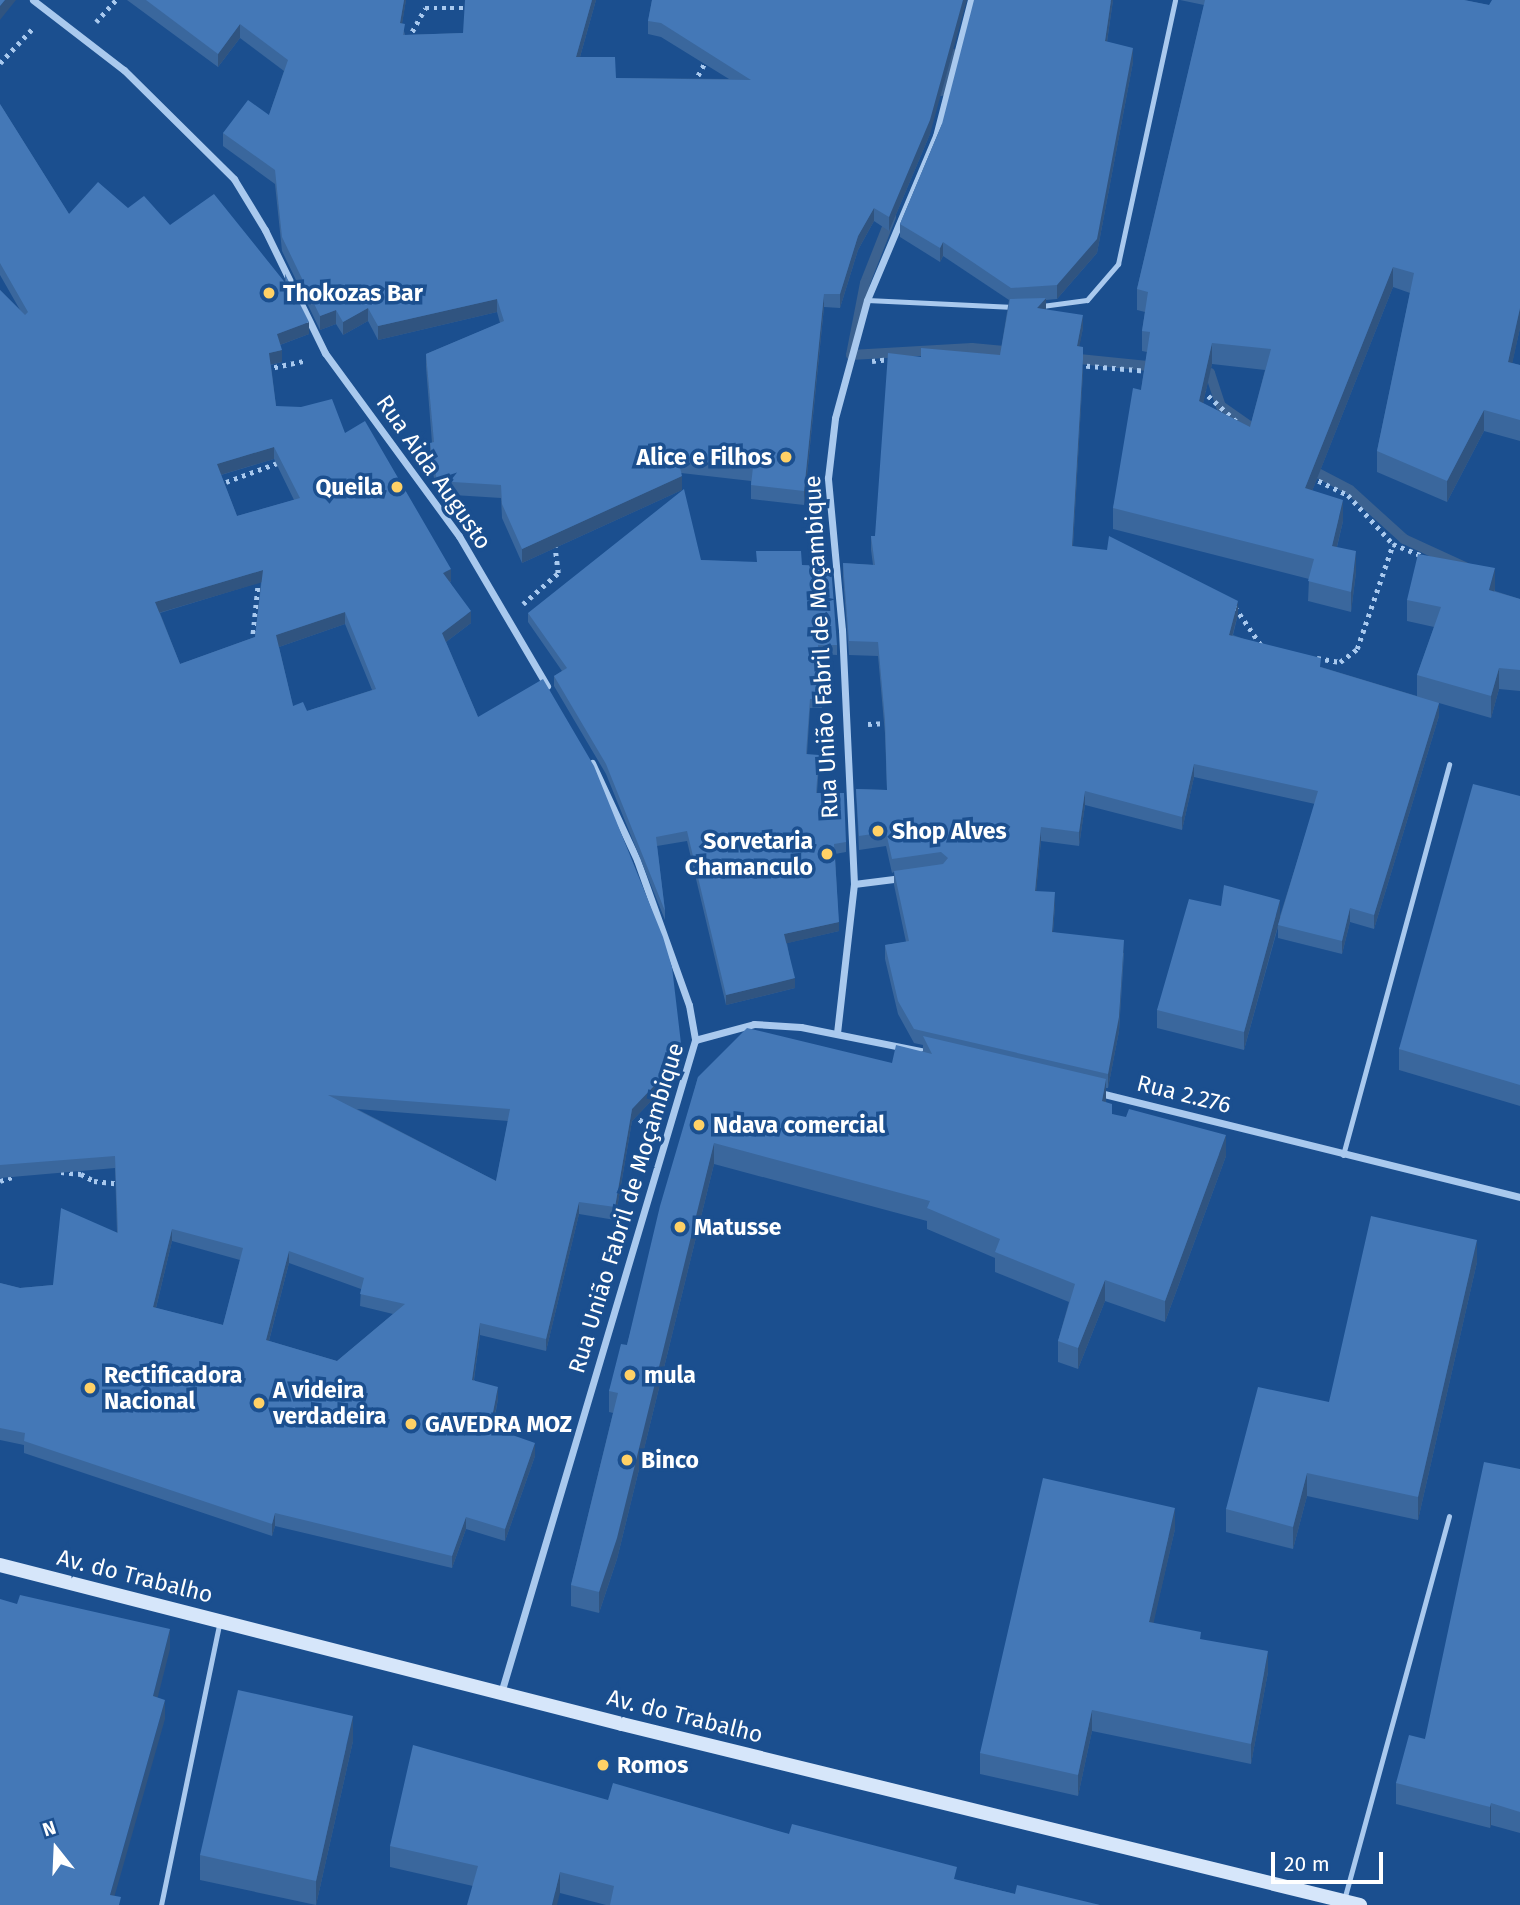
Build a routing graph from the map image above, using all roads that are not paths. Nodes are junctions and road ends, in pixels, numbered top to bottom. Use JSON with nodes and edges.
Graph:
{"nodes":[{"id":1,"x":33,"y":0,"type":"edge"},
{"id":2,"x":971,"y":0,"type":"edge"},
{"id":3,"x":1175,"y":0,"type":"edge"},
{"id":4,"x":867,"y":300,"type":"junction"},
{"id":5,"x":1017,"y":307,"type":"edge"},
{"id":6,"x":1031,"y":308,"type":"edge"},
{"id":7,"x":552,"y":695,"type":"edge"},
{"id":8,"x":586,"y":753,"type":"edge"},
{"id":9,"x":1449,"y":764,"type":"dead end"},
{"id":10,"x":907,"y":878,"type":"edge"},
{"id":11,"x":855,"y":884,"type":"junction"},
{"id":12,"x":837,"y":1033,"type":"junction"},
{"id":13,"x":695,"y":1040,"type":"junction"},
{"id":14,"x":939,"y":1054,"type":"edge"},
{"id":15,"x":1094,"y":1091,"type":"edge"},
{"id":16,"x":1342,"y":1155,"type":"junction"},
{"id":17,"x":1520,"y":1198,"type":"edge"},
{"id":18,"x":1449,"y":1516,"type":"dead end"},
{"id":19,"x":0,"y":1565,"type":"edge"},
{"id":20,"x":220,"y":1620,"type":"junction"},
{"id":21,"x":501,"y":1693,"type":"junction"},
{"id":22,"x":1344,"y":1900,"type":"junction"},
{"id":23,"x":161,"y":1905,"type":"edge"},
{"id":24,"x":1360,"y":1905,"type":"edge"}],
"edges":[{"from":1,"to":7,"type":"street","name":"Rua Aida Augusto"},
{"from":2,"to":4,"type":"street","name":"Rua União Fabril de Moçambique"},
{"from":3,"to":6,"type":"lane"},
{"from":4,"to":5,"type":"lane"},
{"from":4,"to":11,"type":"street","name":"Rua União Fabril de Moçambique"},
{"from":8,"to":13,"type":"street"},
{"from":9,"to":16,"type":"lane"},
{"from":10,"to":11,"type":"street"},
{"from":11,"to":12,"type":"street","name":"Rua União Fabril de Moçambique"},
{"from":12,"to":13,"type":"street","name":"Rua União Fabril de Moçambique"},
{"from":12,"to":14,"type":"street"},
{"from":13,"to":21,"type":"street","name":"Rua União Fabril de Moçambique"},
{"from":15,"to":16,"type":"street","name":"Rua 2.276"},
{"from":16,"to":17,"type":"street","name":"Rua 2.276"},
{"from":18,"to":22,"type":"lane"},
{"from":19,"to":20,"type":"main road","name":"Av. do Trabalho"},
{"from":20,"to":21,"type":"main road","name":"Av. do Trabalho"},
{"from":20,"to":23,"type":"lane"},
{"from":21,"to":22,"type":"main road","name":"Av. do Trabalho"},
{"from":22,"to":24,"type":"main road","name":"Av. do Trabalho"}]}
